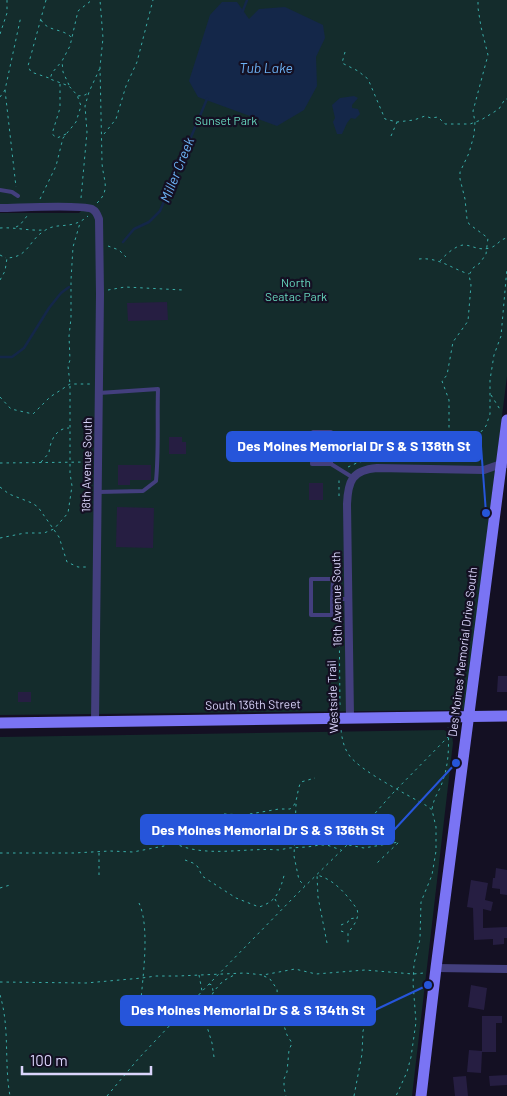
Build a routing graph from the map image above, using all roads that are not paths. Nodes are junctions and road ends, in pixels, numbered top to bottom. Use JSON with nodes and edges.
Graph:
{"nodes":[{"id":1,"x":0,"y":190,"type":"edge"},
{"id":2,"x":18,"y":196,"type":"road end"},
{"id":3,"x":0,"y":208,"type":"edge"},
{"id":4,"x":99,"y":393,"type":"junction"},
{"id":5,"x":505,"y":417,"type":"edge"},
{"id":6,"x":330,"y":464,"type":"junction"},
{"id":7,"x":504,"y":464,"type":"edge"},
{"id":8,"x":351,"y":479,"type":"junction"},
{"id":9,"x":98,"y":492,"type":"junction"},
{"id":10,"x":332,"y":599,"type":"junction"},
{"id":11,"x":344,"y":599,"type":"junction"},
{"id":12,"x":469,"y":715,"type":"junction"},
{"id":13,"x":507,"y":716,"type":"edge"},
{"id":14,"x":345,"y":717,"type":"junction"},
{"id":15,"x":95,"y":722,"type":"junction"},
{"id":16,"x":0,"y":723,"type":"edge"},
{"id":17,"x":436,"y":968,"type":"junction"},
{"id":18,"x":507,"y":969,"type":"edge"},
{"id":19,"x":421,"y":1096,"type":"edge"}],
"edges":[{"from":1,"to":2,"type":"lane"},
{"from":3,"to":4,"type":"street","name":"18th Avenue South"},
{"from":4,"to":9,"type":"street","name":"18th Avenue South"},
{"from":4,"to":9,"type":"lane"},
{"from":5,"to":7,"type":"main road","name":"Des Moines Memorial Drive South"},
{"from":6,"to":6,"type":"lane"},
{"from":6,"to":8,"type":"lane"},
{"from":7,"to":8,"type":"street"},
{"from":7,"to":12,"type":"main road","name":"Des Moines Memorial Drive South"},
{"from":8,"to":11,"type":"street","name":"16th Avenue South"},
{"from":9,"to":15,"type":"street","name":"18th Avenue South"},
{"from":10,"to":10,"type":"lane"},
{"from":10,"to":11,"type":"lane"},
{"from":11,"to":14,"type":"street","name":"16th Avenue South"},
{"from":12,"to":13,"type":"main road","name":"South 136th Street"},
{"from":12,"to":14,"type":"main road","name":"South 136th Street"},
{"from":12,"to":17,"type":"main road","name":"Des Moines Memorial Drive South"},
{"from":14,"to":15,"type":"main road","name":"South 136th Street"},
{"from":15,"to":16,"type":"main road","name":"South 136th Street"},
{"from":17,"to":18,"type":"street"},
{"from":17,"to":19,"type":"main road","name":"Des Moines Memorial Drive South"}]}
